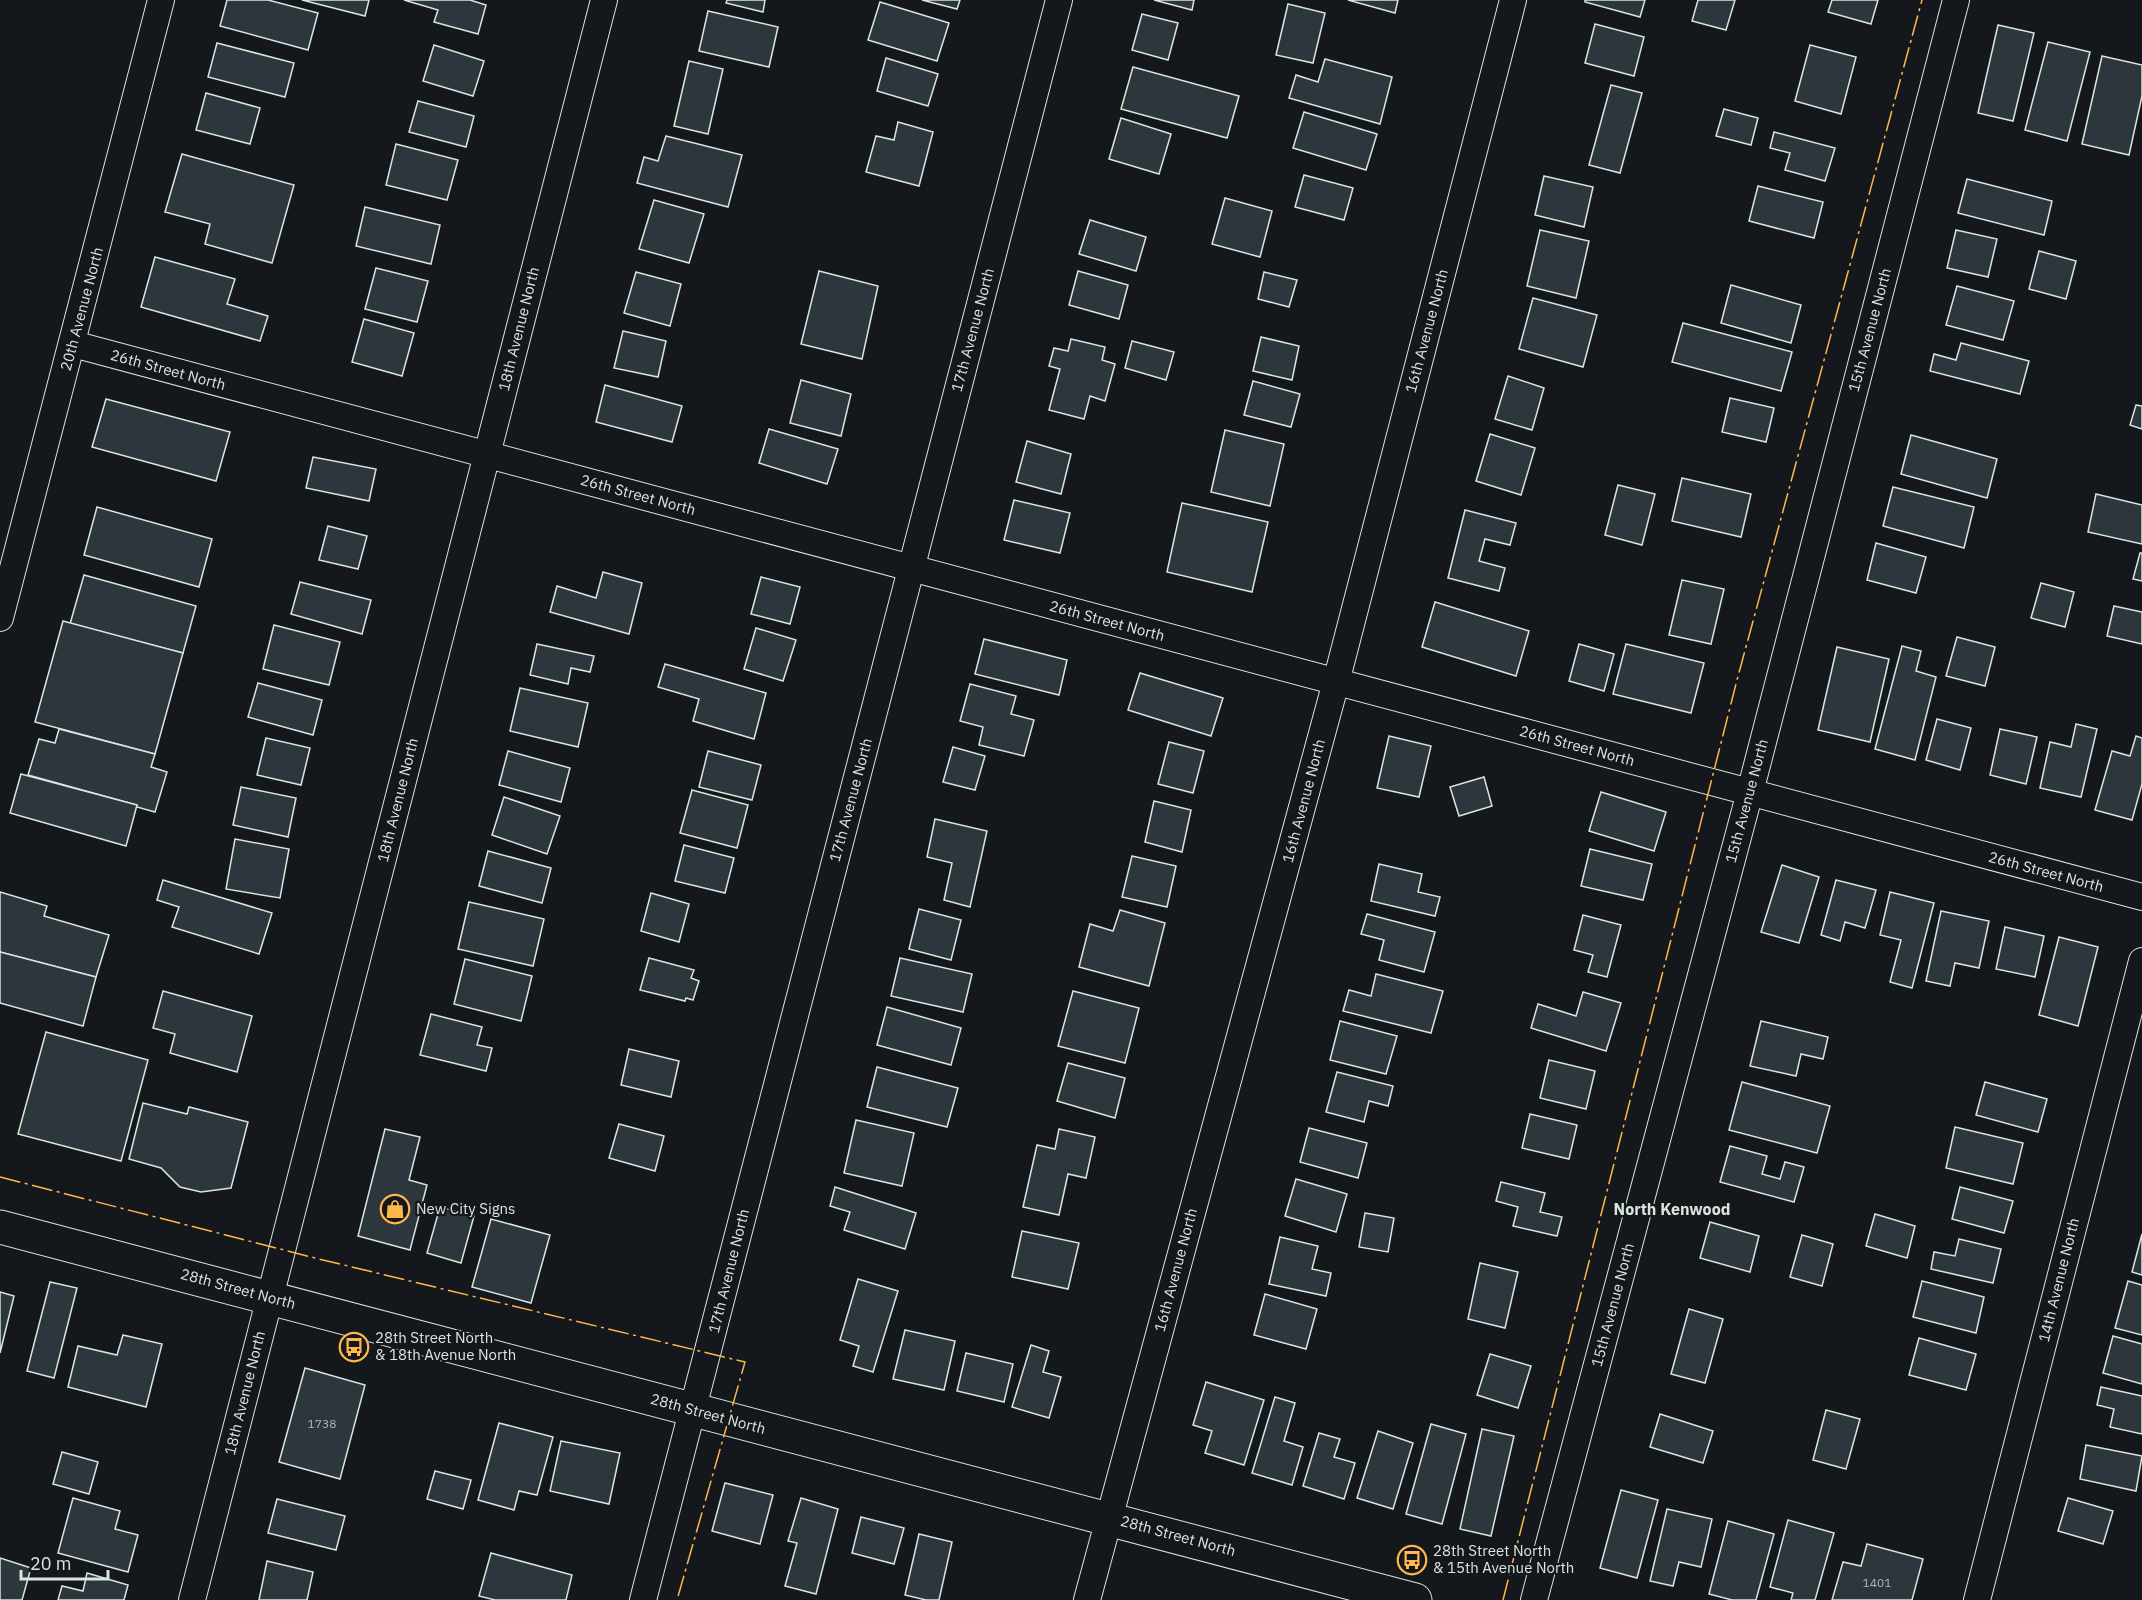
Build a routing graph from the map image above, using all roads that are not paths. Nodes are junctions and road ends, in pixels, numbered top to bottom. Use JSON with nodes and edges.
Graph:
{"nodes":[{"id":1,"x":161,"y":0,"type":"edge"},
{"id":2,"x":604,"y":0,"type":"edge"},
{"id":3,"x":1059,"y":0,"type":"edge"},
{"id":4,"x":1514,"y":0,"type":"edge"},
{"id":5,"x":1956,"y":0,"type":"edge"},
{"id":6,"x":73,"y":344,"type":"junction"},
{"id":7,"x":487,"y":455,"type":"junction"},
{"id":8,"x":912,"y":568,"type":"junction"},
{"id":9,"x":0,"y":618,"type":"edge"},
{"id":10,"x":1336,"y":682,"type":"junction"},
{"id":11,"x":1750,"y":792,"type":"junction"},
{"id":12,"x":2142,"y":897,"type":"edge"},
{"id":13,"x":2142,"y":961,"type":"edge"},
{"id":14,"x":0,"y":1227,"type":"edge"},
{"id":15,"x":270,"y":1298,"type":"junction"},
{"id":16,"x":693,"y":1410,"type":"junction"},
{"id":17,"x":1108,"y":1518,"type":"junction"},
{"id":18,"x":192,"y":1600,"type":"edge"},
{"id":19,"x":643,"y":1600,"type":"edge"},
{"id":20,"x":1087,"y":1600,"type":"edge"},
{"id":21,"x":1416,"y":1600,"type":"edge"},
{"id":22,"x":1534,"y":1600,"type":"edge"},
{"id":23,"x":1977,"y":1600,"type":"edge"}],
"edges":[{"from":1,"to":6,"type":"street","name":"20th Avenue North"},
{"from":2,"to":7,"type":"street","name":"18th Avenue North"},
{"from":3,"to":8,"type":"street","name":"17th Avenue North"},
{"from":4,"to":10,"type":"street","name":"16th Avenue North"},
{"from":5,"to":11,"type":"street","name":"15th Avenue North"},
{"from":6,"to":7,"type":"street","name":"26th Street North"},
{"from":6,"to":9,"type":"street","name":"20th Avenue North"},
{"from":7,"to":8,"type":"street","name":"26th Street North"},
{"from":7,"to":15,"type":"street","name":"18th Avenue North"},
{"from":8,"to":10,"type":"street","name":"26th Street North"},
{"from":8,"to":16,"type":"street","name":"17th Avenue North"},
{"from":10,"to":11,"type":"street","name":"26th Street North"},
{"from":10,"to":17,"type":"street","name":"16th Avenue North"},
{"from":11,"to":12,"type":"street","name":"26th Street North"},
{"from":11,"to":22,"type":"street","name":"15th Avenue North"},
{"from":13,"to":23,"type":"street","name":"14th Avenue North"},
{"from":14,"to":15,"type":"street","name":"28th Street North"},
{"from":15,"to":16,"type":"street","name":"28th Street North"},
{"from":15,"to":18,"type":"street","name":"18th Avenue North"},
{"from":16,"to":17,"type":"street","name":"28th Street North"},
{"from":16,"to":19,"type":"street","name":"17th Avenue North"},
{"from":17,"to":20,"type":"street","name":"16th Avenue North"},
{"from":17,"to":21,"type":"street","name":"28th Street North"}]}
